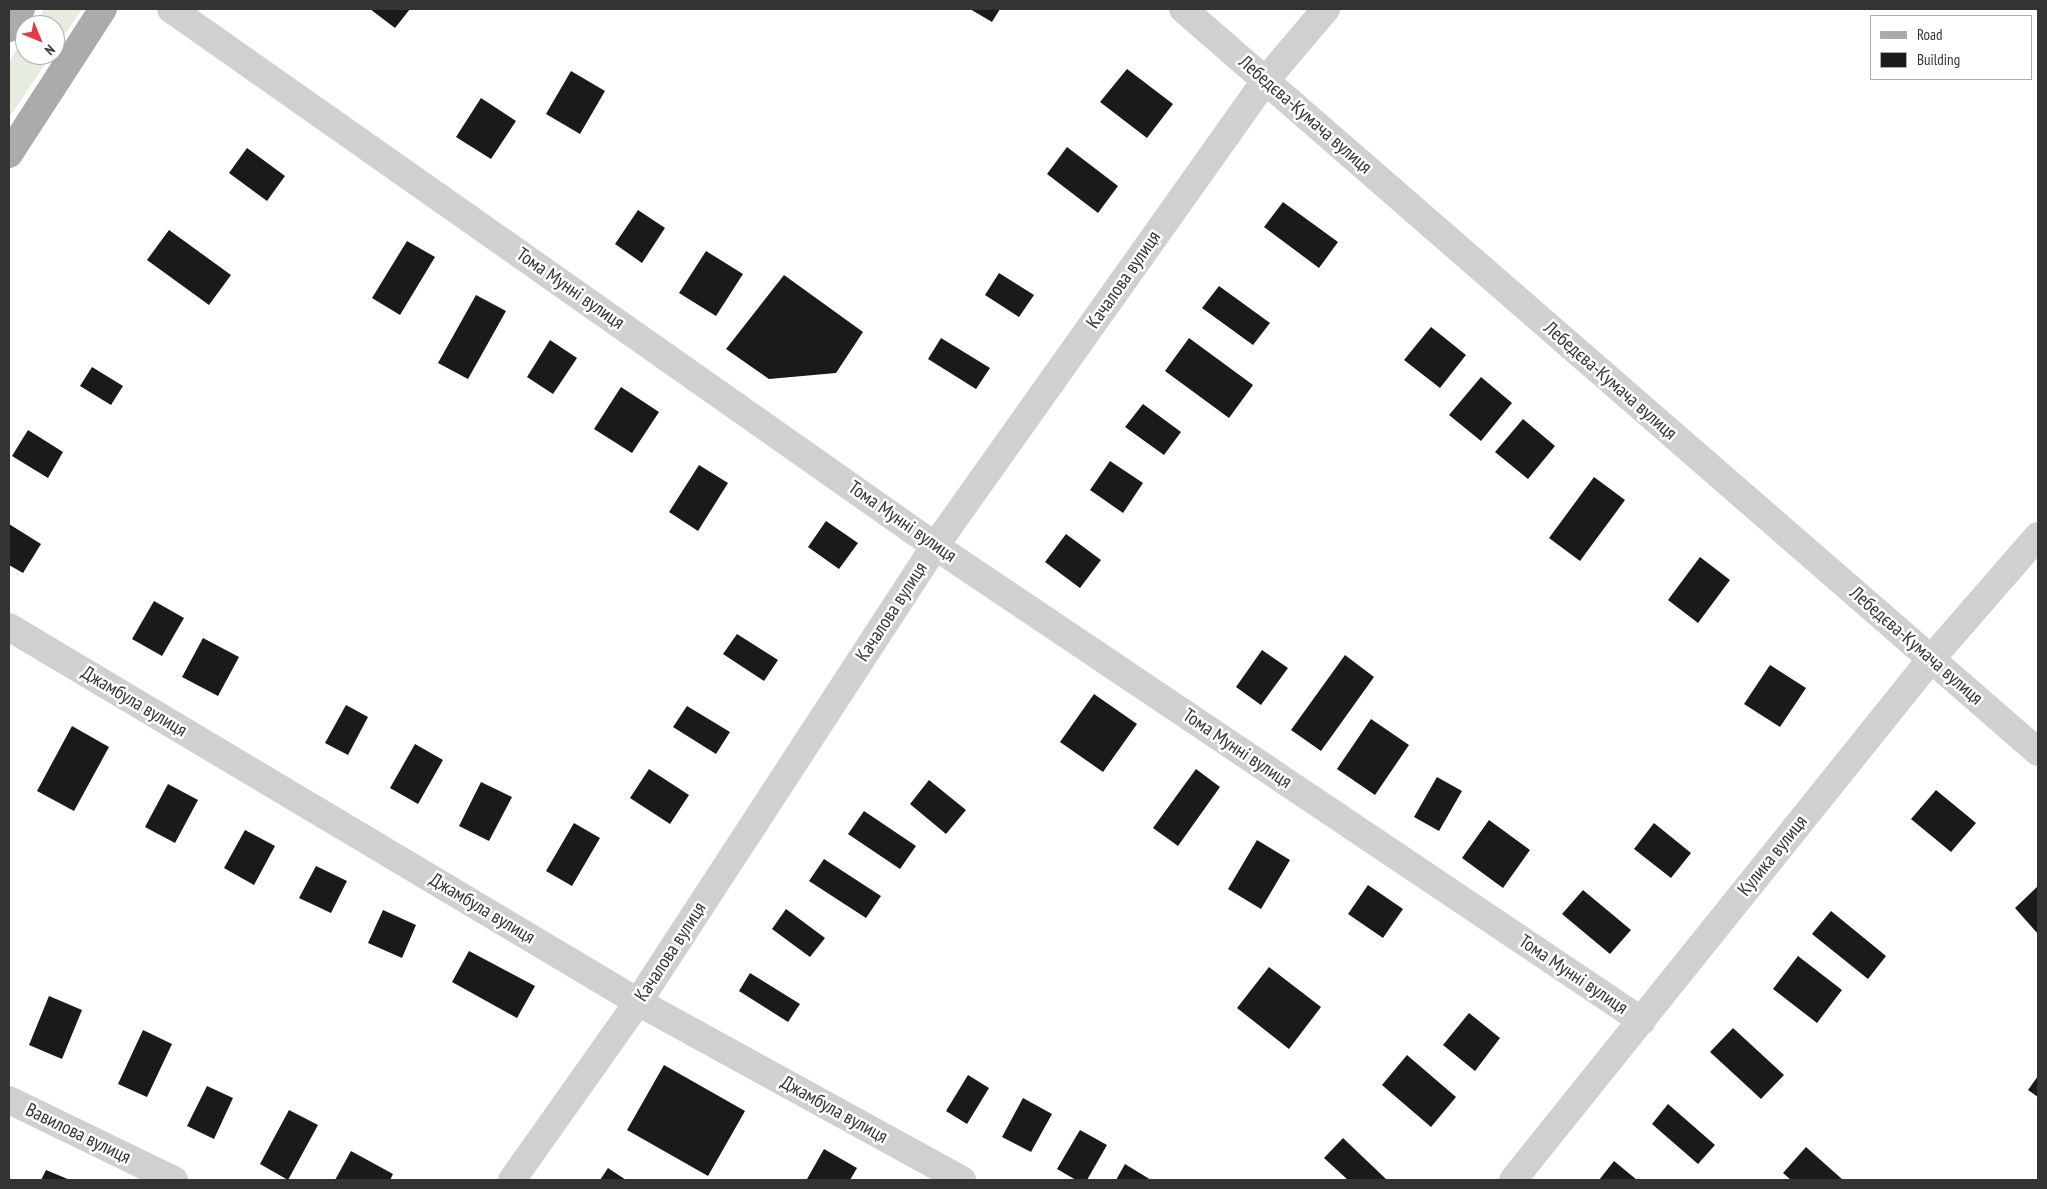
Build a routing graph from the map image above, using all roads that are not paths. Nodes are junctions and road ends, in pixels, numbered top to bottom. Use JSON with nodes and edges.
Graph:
{"nodes":[{"id":1,"x":22,"y":9,"type":"edge"},
{"id":2,"x":103,"y":9,"type":"edge"},
{"id":3,"x":172,"y":9,"type":"edge"},
{"id":4,"x":1183,"y":9,"type":"edge"},
{"id":5,"x":1326,"y":9,"type":"edge"},
{"id":6,"x":9,"y":28,"type":"edge"},
{"id":7,"x":1265,"y":81,"type":"junction"},
{"id":8,"x":9,"y":154,"type":"edge"},
{"id":9,"x":2038,"y":536,"type":"edge"},
{"id":10,"x":935,"y":546,"type":"junction"},
{"id":11,"x":9,"y":627,"type":"edge"},
{"id":12,"x":1931,"y":659,"type":"junction"},
{"id":13,"x":2038,"y":752,"type":"edge"},
{"id":14,"x":638,"y":1002,"type":"junction"},
{"id":15,"x":1642,"y":1021,"type":"junction"},
{"id":16,"x":9,"y":1100,"type":"edge"},
{"id":17,"x":174,"y":1180,"type":"edge"},
{"id":18,"x":512,"y":1180,"type":"edge"},
{"id":19,"x":962,"y":1180,"type":"edge"},
{"id":20,"x":1513,"y":1180,"type":"edge"}],
"edges":[{"from":1,"to":6,"type":"main road"},
{"from":2,"to":8,"type":"main road"},
{"from":3,"to":10,"type":"street","name":"Тома Мунні вулиця"},
{"from":4,"to":7,"type":"street","name":"Лебедєва-Кумача вулиця"},
{"from":5,"to":7,"type":"street","name":"Качалова вулиця"},
{"from":7,"to":10,"type":"street","name":"Качалова вулиця"},
{"from":7,"to":12,"type":"street","name":"Лебедєва-Кумача вулиця"},
{"from":9,"to":12,"type":"street","name":"Кулика вулиця"},
{"from":10,"to":14,"type":"street","name":"Качалова вулиця"},
{"from":10,"to":15,"type":"street","name":"Тома Мунні вулиця"},
{"from":11,"to":14,"type":"street","name":"Джамбула вулиця"},
{"from":12,"to":13,"type":"street","name":"Лебедєва-Кумача вулиця"},
{"from":12,"to":15,"type":"street","name":"Кулика вулиця"},
{"from":14,"to":18,"type":"street","name":"Качалова вулиця"},
{"from":14,"to":19,"type":"street","name":"Джамбула вулиця"},
{"from":15,"to":20,"type":"street","name":"Кулика вулиця"},
{"from":16,"to":17,"type":"street","name":"Вавилова вулиця"}]}
